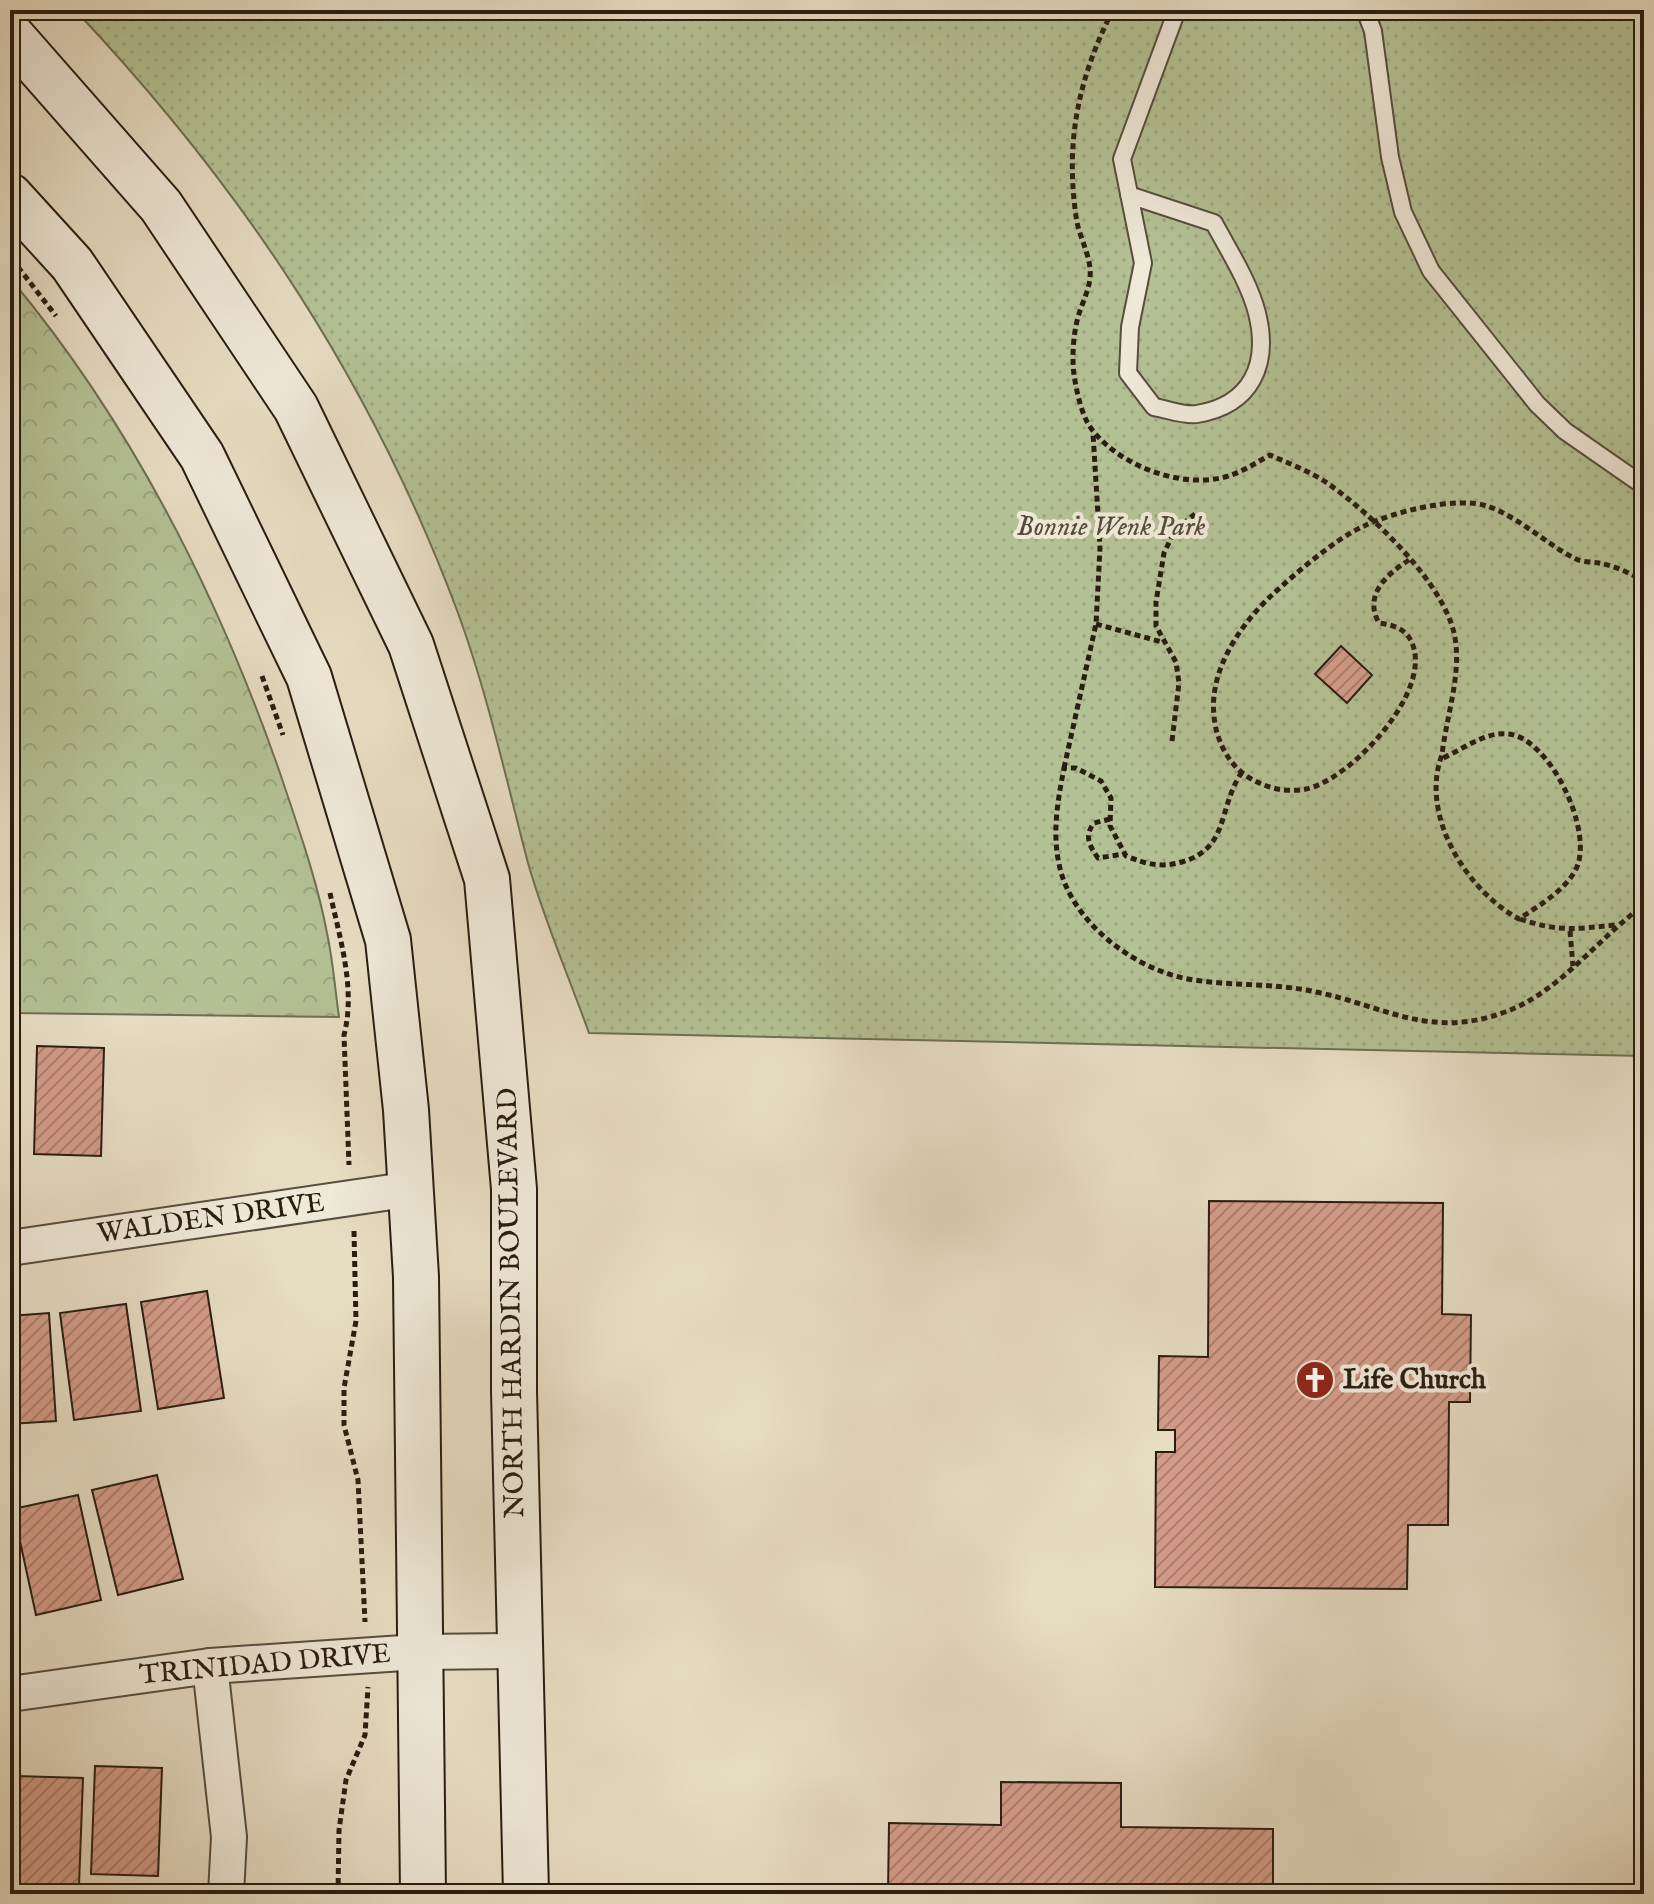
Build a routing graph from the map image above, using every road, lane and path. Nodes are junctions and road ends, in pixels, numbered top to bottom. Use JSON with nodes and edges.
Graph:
{"nodes":[{"id":1,"x":1177,"y":10,"type":"edge"},
{"id":2,"x":1365,"y":10,"type":"edge"},
{"id":3,"x":10,"y":34,"type":"edge"},
{"id":4,"x":1129,"y":195,"type":"junction"},
{"id":5,"x":10,"y":196,"type":"edge"},
{"id":6,"x":10,"y":258,"type":"edge"},
{"id":7,"x":62,"y":323,"type":"dead end"},
{"id":8,"x":1093,"y":431,"type":"dead end"},
{"id":9,"x":1644,"y":486,"type":"edge"},
{"id":10,"x":1195,"y":514,"type":"dead end"},
{"id":11,"x":1409,"y":560,"type":"dead end"},
{"id":12,"x":1644,"y":581,"type":"edge"},
{"id":13,"x":1096,"y":624,"type":"junction"},
{"id":14,"x":1163,"y":642,"type":"junction"},
{"id":15,"x":261,"y":671,"type":"dead end"},
{"id":16,"x":284,"y":738,"type":"dead end"},
{"id":17,"x":1172,"y":741,"type":"dead end"},
{"id":18,"x":1064,"y":768,"type":"junction"},
{"id":19,"x":1242,"y":772,"type":"junction"},
{"id":20,"x":1110,"y":819,"type":"junction"},
{"id":21,"x":1124,"y":853,"type":"junction"},
{"id":22,"x":328,"y":885,"type":"dead end"},
{"id":23,"x":1644,"y":905,"type":"edge"},
{"id":24,"x":1519,"y":919,"type":"junction"},
{"id":25,"x":1617,"y":925,"type":"junction"},
{"id":26,"x":1570,"y":931,"type":"junction"},
{"id":27,"x":1573,"y":967,"type":"junction"},
{"id":28,"x":344,"y":1035,"type":"dead end"},
{"id":29,"x":412,"y":1189,"type":"junction"},
{"id":30,"x":10,"y":1248,"type":"edge"},
{"id":31,"x":356,"y":1321,"type":"dead end"},
{"id":32,"x":520,"y":1651,"type":"junction"},
{"id":33,"x":418,"y":1652,"type":"junction"},
{"id":34,"x":367,"y":1655,"type":"junction"},
{"id":35,"x":210,"y":1666,"type":"junction"},
{"id":36,"x":10,"y":1694,"type":"edge"},
{"id":37,"x":226,"y":1894,"type":"edge"},
{"id":38,"x":338,"y":1894,"type":"edge"},
{"id":39,"x":423,"y":1894,"type":"edge"},
{"id":40,"x":526,"y":1894,"type":"edge"}],
"edges":[{"from":1,"to":4,"type":"lane"},
{"from":2,"to":9,"type":"lane"},
{"from":3,"to":32,"type":"main road","name":"NORTH HARDIN BOULEVARD"},
{"from":4,"to":4,"type":"lane"},
{"from":5,"to":29,"type":"main road"},
{"from":6,"to":7,"type":"path"},
{"from":8,"to":13,"type":"path"},
{"from":10,"to":14,"type":"path"},
{"from":11,"to":19,"type":"path"},
{"from":12,"to":19,"type":"path"},
{"from":13,"to":14,"type":"path"},
{"from":13,"to":18,"type":"path"},
{"from":14,"to":17,"type":"path"},
{"from":15,"to":16,"type":"path"},
{"from":18,"to":20,"type":"path"},
{"from":18,"to":27,"type":"path"},
{"from":19,"to":21,"type":"path"},
{"from":20,"to":21,"type":"path"},
{"from":20,"to":21,"type":"path"},
{"from":22,"to":28,"type":"path"},
{"from":23,"to":25,"type":"path"},
{"from":24,"to":24,"type":"path"},
{"from":24,"to":26,"type":"path"},
{"from":25,"to":26,"type":"path"},
{"from":25,"to":27,"type":"path"},
{"from":26,"to":27,"type":"path"},
{"from":29,"to":30,"type":"street","name":"WALDEN DRIVE"},
{"from":29,"to":33,"type":"main road"},
{"from":31,"to":34,"type":"path"},
{"from":32,"to":33,"type":"street","name":"TRINIDAD DRIVE"},
{"from":32,"to":40,"type":"main road","name":"NORTH HARDIN BOULEVARD"},
{"from":33,"to":34,"type":"street","name":"TRINIDAD DRIVE"},
{"from":33,"to":39,"type":"main road"},
{"from":34,"to":35,"type":"street","name":"TRINIDAD DRIVE"},
{"from":34,"to":38,"type":"path"},
{"from":35,"to":36,"type":"street","name":"TRINIDAD DRIVE"},
{"from":35,"to":37,"type":"street"}]}
